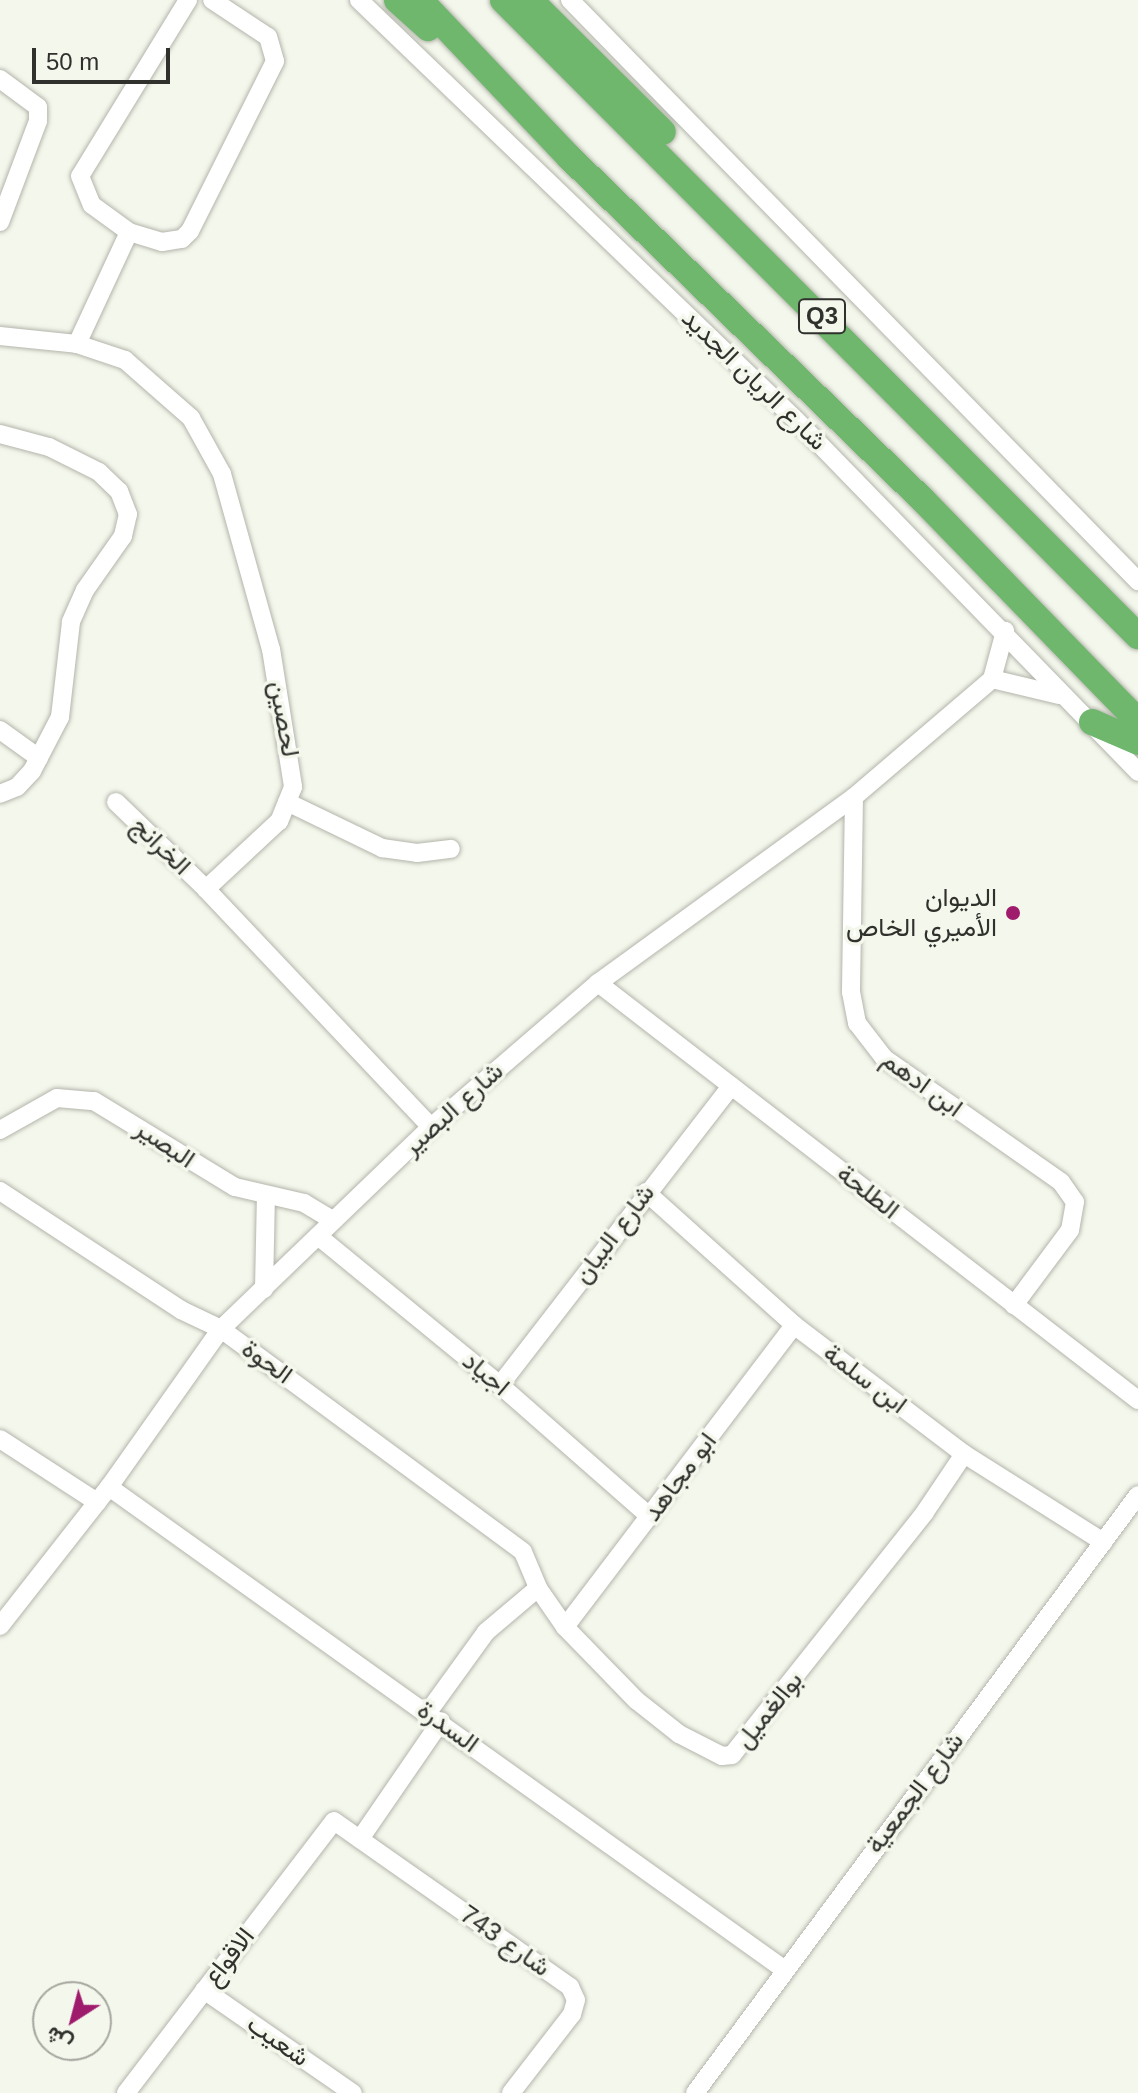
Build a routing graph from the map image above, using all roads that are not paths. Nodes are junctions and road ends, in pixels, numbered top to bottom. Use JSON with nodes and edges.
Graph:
{"nodes":[{"id":1,"x":188,"y":0,"type":"edge"},
{"id":2,"x":212,"y":0,"type":"edge"},
{"id":3,"x":359,"y":0,"type":"edge"},
{"id":4,"x":397,"y":0,"type":"edge"},
{"id":5,"x":420,"y":0,"type":"edge"},
{"id":6,"x":503,"y":0,"type":"edge"},
{"id":7,"x":530,"y":0,"type":"edge"},
{"id":8,"x":570,"y":0,"type":"edge"},
{"id":9,"x":0,"y":79,"type":"edge"},
{"id":10,"x":569,"y":157,"type":"junction"},
{"id":11,"x":0,"y":222,"type":"edge"},
{"id":12,"x":129,"y":232,"type":"junction"},
{"id":13,"x":1,"y":338,"type":"edge"},
{"id":14,"x":77,"y":344,"type":"junction"},
{"id":15,"x":880,"y":376,"type":"junction"},
{"id":16,"x":0,"y":434,"type":"edge"},
{"id":17,"x":1065,"y":559,"type":"junction"},
{"id":18,"x":1138,"y":581,"type":"edge"},
{"id":19,"x":1138,"y":608,"type":"edge"},
{"id":20,"x":1005,"y":631,"type":"junction"},
{"id":21,"x":1138,"y":636,"type":"edge"},
{"id":22,"x":992,"y":679,"type":"junction"},
{"id":23,"x":1067,"y":698,"type":"junction"},
{"id":24,"x":1138,"y":721,"type":"edge"},
{"id":25,"x":1092,"y":722,"type":"junction"},
{"id":26,"x":0,"y":730,"type":"edge"},
{"id":27,"x":1138,"y":742,"type":"edge"},
{"id":28,"x":39,"y":758,"type":"junction"},
{"id":29,"x":1138,"y":772,"type":"edge"},
{"id":30,"x":0,"y":794,"type":"edge"},
{"id":31,"x":854,"y":797,"type":"junction"},
{"id":32,"x":116,"y":802,"type":"dead end"},
{"id":33,"x":287,"y":802,"type":"junction"},
{"id":34,"x":451,"y":849,"type":"dead end"},
{"id":35,"x":206,"y":889,"type":"junction"},
{"id":36,"x":598,"y":983,"type":"junction"},
{"id":37,"x":731,"y":1086,"type":"junction"},
{"id":38,"x":431,"y":1127,"type":"junction"},
{"id":39,"x":0,"y":1130,"type":"edge"},
{"id":40,"x":0,"y":1191,"type":"edge"},
{"id":41,"x":646,"y":1192,"type":"junction"},
{"id":42,"x":266,"y":1196,"type":"junction"},
{"id":43,"x":332,"y":1220,"type":"junction"},
{"id":44,"x":318,"y":1236,"type":"junction"},
{"id":45,"x":264,"y":1289,"type":"junction"},
{"id":46,"x":1014,"y":1305,"type":"junction"},
{"id":47,"x":794,"y":1325,"type":"junction"},
{"id":48,"x":221,"y":1329,"type":"junction"},
{"id":49,"x":500,"y":1385,"type":"junction"},
{"id":50,"x":1138,"y":1400,"type":"edge"},
{"id":51,"x":0,"y":1439,"type":"edge"},
{"id":52,"x":964,"y":1454,"type":"junction"},
{"id":53,"x":109,"y":1487,"type":"junction"},
{"id":54,"x":1138,"y":1495,"type":"edge"},
{"id":55,"x":97,"y":1502,"type":"junction"},
{"id":56,"x":650,"y":1517,"type":"junction"},
{"id":57,"x":1103,"y":1542,"type":"junction"},
{"id":58,"x":538,"y":1588,"type":"junction"},
{"id":59,"x":0,"y":1626,"type":"edge"},
{"id":60,"x":565,"y":1627,"type":"junction"},
{"id":61,"x":435,"y":1717,"type":"junction"},
{"id":62,"x":334,"y":1821,"type":"joint"},
{"id":63,"x":360,"y":1839,"type":"junction"},
{"id":64,"x":785,"y":1970,"type":"junction"},
{"id":65,"x":204,"y":1990,"type":"junction"},
{"id":66,"x":126,"y":2093,"type":"edge"},
{"id":67,"x":353,"y":2093,"type":"edge"},
{"id":68,"x":511,"y":2093,"type":"edge"},
{"id":69,"x":695,"y":2093,"type":"edge"}],
"edges":[{"from":1,"to":12,"type":"street"},
{"from":2,"to":12,"type":"street"},
{"from":3,"to":20,"type":"street","name":"شارع الريان الجديد"},
{"from":4,"to":10,"type":"highway"},
{"from":5,"to":10,"type":"highway","name":"شارع الريان الجديد","number":"Q3"},
{"from":6,"to":15,"type":"highway","number":"Q3"},
{"from":7,"to":15,"type":"highway"},
{"from":8,"to":18,"type":"street"},
{"from":9,"to":11,"type":"street"},
{"from":10,"to":24,"type":"highway","name":"شارع الريان الجديد","number":"Q3"},
{"from":12,"to":14,"type":"street"},
{"from":13,"to":14,"type":"street","name":"لحصين"},
{"from":14,"to":33,"type":"street","name":"لحصين"},
{"from":15,"to":17,"type":"highway","number":"Q3"},
{"from":16,"to":28,"type":"street"},
{"from":17,"to":19,"type":"highway"},
{"from":17,"to":21,"type":"highway","number":"Q3"},
{"from":20,"to":22,"type":"street"},
{"from":20,"to":23,"type":"street","name":"شارع الريان الجديد"},
{"from":22,"to":23,"type":"street"},
{"from":22,"to":31,"type":"street","name":"شارع البصير"},
{"from":23,"to":25,"type":"street","name":"شارع الريان الجديد"},
{"from":25,"to":27,"type":"highway"},
{"from":25,"to":29,"type":"street","name":"شارع الريان الجديد"},
{"from":26,"to":28,"type":"street"},
{"from":28,"to":30,"type":"street"},
{"from":31,"to":36,"type":"street","name":"شارع البصير"},
{"from":31,"to":46,"type":"street","name":"ابن ادهم"},
{"from":32,"to":35,"type":"street","name":"الخرانج"},
{"from":33,"to":34,"type":"street"},
{"from":33,"to":35,"type":"street","name":"لحصين"},
{"from":35,"to":38,"type":"street"},
{"from":36,"to":37,"type":"street","name":"الطلحة"},
{"from":36,"to":38,"type":"street","name":"شارع البصير"},
{"from":37,"to":41,"type":"street","name":"شارع البيان"},
{"from":37,"to":46,"type":"street","name":"الطلحة"},
{"from":38,"to":43,"type":"street","name":"شارع البصير"},
{"from":39,"to":42,"type":"street","name":"البصير"},
{"from":40,"to":48,"type":"street","name":"الحوة"},
{"from":41,"to":47,"type":"street","name":"ابن سلمة"},
{"from":41,"to":49,"type":"street","name":"شارع البيان"},
{"from":42,"to":43,"type":"street","name":"البصير"},
{"from":42,"to":45,"type":"street"},
{"from":43,"to":44,"type":"street","name":"شارع البصير"},
{"from":44,"to":45,"type":"street","name":"شارع البصير"},
{"from":44,"to":49,"type":"street","name":"اجياد"},
{"from":45,"to":48,"type":"street","name":"شارع البصير"},
{"from":46,"to":50,"type":"street","name":"الطلحة"},
{"from":47,"to":52,"type":"street","name":"ابن سلمة"},
{"from":47,"to":56,"type":"street","name":"ابو مجاهد"},
{"from":48,"to":53,"type":"street","name":"شارع البصير"},
{"from":48,"to":58,"type":"street","name":"الحوة"},
{"from":49,"to":56,"type":"street","name":"اجياد"},
{"from":51,"to":55,"type":"street"},
{"from":52,"to":57,"type":"street","name":"ابن سلمة"},
{"from":52,"to":60,"type":"street","name":"بوالغميل"},
{"from":53,"to":55,"type":"street","name":"شارع البصير"},
{"from":53,"to":61,"type":"street","name":"السدرة"},
{"from":54,"to":57,"type":"street","name":"شارع الجمعية"},
{"from":55,"to":59,"type":"street","name":"شارع البصير"},
{"from":56,"to":60,"type":"street","name":"ابو مجاهد"},
{"from":57,"to":64,"type":"street","name":"شارع الجمعية"},
{"from":58,"to":60,"type":"street","name":"بوالغميل"},
{"from":58,"to":61,"type":"street"},
{"from":61,"to":63,"type":"street"},
{"from":61,"to":64,"type":"street","name":"السدرة"},
{"from":62,"to":63,"type":"street","name":"شارع 743"},
{"from":62,"to":65,"type":"street","name":"الاقواع"},
{"from":63,"to":68,"type":"street","name":"شارع 743"},
{"from":64,"to":69,"type":"street","name":"شارع الجمعية"},
{"from":65,"to":66,"type":"street","name":"الاقواع"},
{"from":65,"to":67,"type":"street","name":"شعيب"}]}
